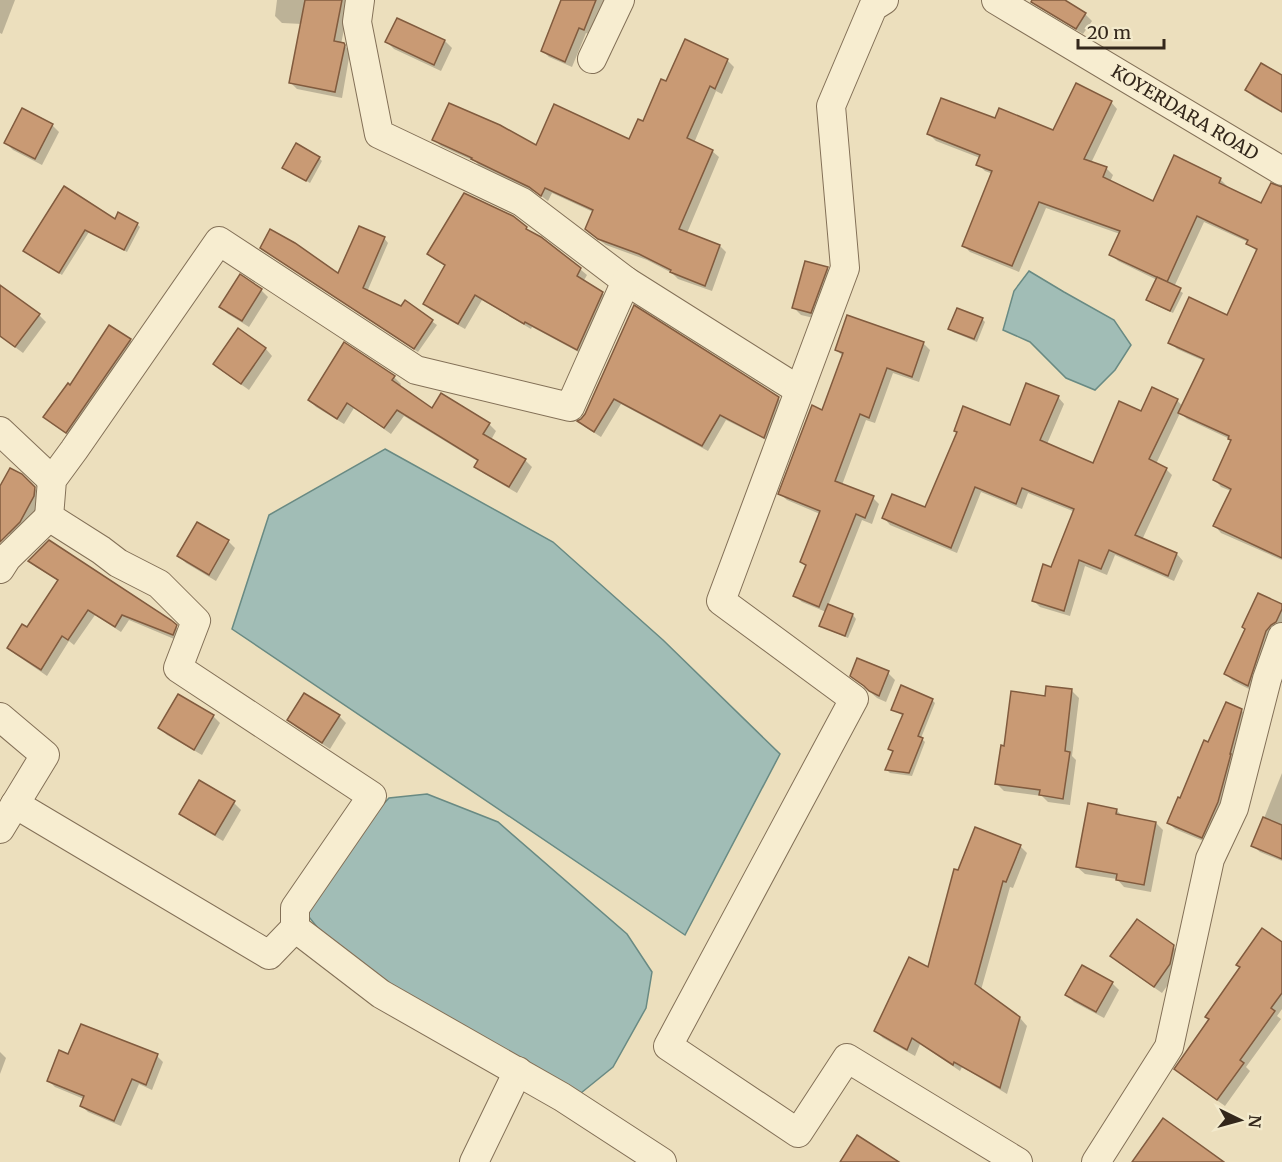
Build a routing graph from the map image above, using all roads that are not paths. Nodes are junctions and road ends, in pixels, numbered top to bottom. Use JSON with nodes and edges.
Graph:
{"nodes":[{"id":1,"x":360,"y":0,"type":"edge"},
{"id":2,"x":620,"y":0,"type":"edge"},
{"id":3,"x":884,"y":0,"type":"edge"},
{"id":4,"x":996,"y":0,"type":"edge"},
{"id":5,"x":592,"y":59,"type":"dead end"},
{"id":6,"x":1282,"y":171,"type":"edge"},
{"id":7,"x":626,"y":281,"type":"junction"},
{"id":8,"x":799,"y":390,"type":"junction"},
{"id":9,"x":0,"y":430,"type":"edge"},
{"id":10,"x":52,"y":480,"type":"junction"},
{"id":11,"x":49,"y":517,"type":"junction"},
{"id":12,"x":0,"y":569,"type":"edge"},
{"id":13,"x":1282,"y":637,"type":"edge"},
{"id":14,"x":0,"y":717,"type":"edge"},
{"id":15,"x":15,"y":804,"type":"junction"},
{"id":16,"x":0,"y":829,"type":"edge"},
{"id":17,"x":295,"y":928,"type":"junction"},
{"id":18,"x":518,"y":1071,"type":"junction"},
{"id":19,"x":474,"y":1162,"type":"edge"},
{"id":20,"x":662,"y":1162,"type":"edge"},
{"id":21,"x":1018,"y":1162,"type":"edge"},
{"id":22,"x":1096,"y":1162,"type":"edge"}],
"edges":[{"from":1,"to":7,"type":"street"},
{"from":2,"to":5,"type":"street"},
{"from":3,"to":8,"type":"street"},
{"from":4,"to":6,"type":"street","name":"KOYERDARA ROAD"},
{"from":7,"to":8,"type":"street"},
{"from":7,"to":10,"type":"street"},
{"from":8,"to":21,"type":"street"},
{"from":9,"to":10,"type":"street"},
{"from":10,"to":11,"type":"street"},
{"from":11,"to":12,"type":"street"},
{"from":11,"to":17,"type":"street"},
{"from":13,"to":22,"type":"street"},
{"from":14,"to":15,"type":"street"},
{"from":15,"to":16,"type":"street"},
{"from":15,"to":17,"type":"street"},
{"from":17,"to":18,"type":"street"},
{"from":18,"to":19,"type":"street"},
{"from":18,"to":20,"type":"street"}]}
